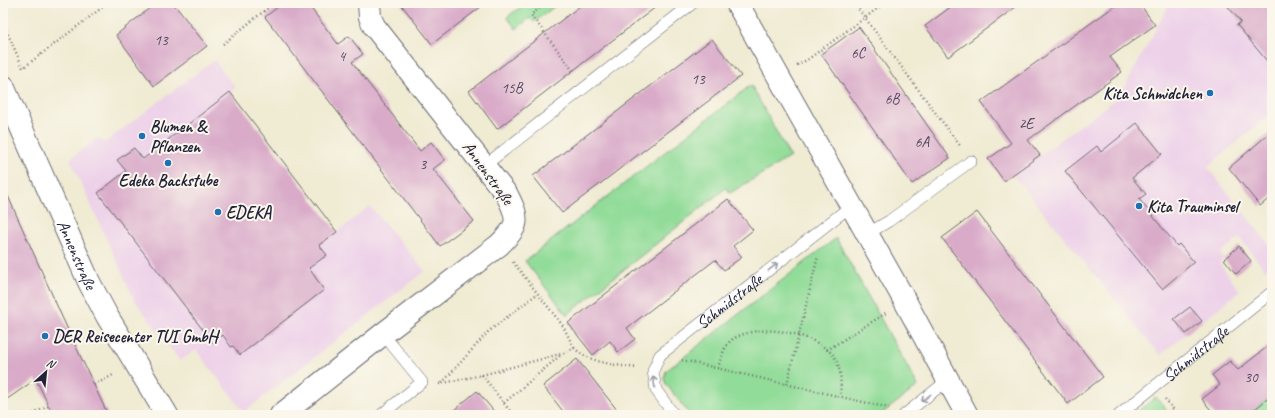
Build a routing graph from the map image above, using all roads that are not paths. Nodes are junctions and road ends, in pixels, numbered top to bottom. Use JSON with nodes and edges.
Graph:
{"nodes":[{"id":1,"x":369,"y":3,"type":"edge"},
{"id":2,"x":693,"y":3,"type":"edge"},
{"id":3,"x":737,"y":3,"type":"edge"},
{"id":4,"x":3,"y":86,"type":"edge"},
{"id":5,"x":971,"y":161,"type":"road end"},
{"id":6,"x":484,"y":166,"type":"junction"},
{"id":7,"x":851,"y":206,"type":"junction"},
{"id":8,"x":867,"y":234,"type":"junction"},
{"id":9,"x":1272,"y":292,"type":"edge"},
{"id":10,"x":383,"y":334,"type":"junction"},
{"id":11,"x":948,"y":380,"type":"junction"},
{"id":12,"x":906,"y":413,"type":"edge"},
{"id":13,"x":167,"y":415,"type":"edge"},
{"id":14,"x":282,"y":415,"type":"edge"},
{"id":15,"x":381,"y":415,"type":"edge"},
{"id":16,"x":674,"y":415,"type":"edge"},
{"id":17,"x":967,"y":415,"type":"edge"},
{"id":18,"x":1119,"y":415,"type":"edge"}],
"edges":[{"from":1,"to":6,"type":"street","name":"Annenstraße"},
{"from":2,"to":6,"type":"lane"},
{"from":3,"to":7,"type":"street"},
{"from":4,"to":13,"type":"street","name":"Annenstraße"},
{"from":5,"to":8,"type":"lane"},
{"from":6,"to":10,"type":"street","name":"Annenstraße"},
{"from":7,"to":8,"type":"street"},
{"from":16,"to":7,"type":"lane","name":"Schmidstraße","one_way":true},
{"from":8,"to":11,"type":"street"},
{"from":9,"to":18,"type":"lane","name":"Schmidstraße"},
{"from":10,"to":14,"type":"street","name":"Annenstraße"},
{"from":10,"to":15,"type":"lane"},
{"from":11,"to":12,"type":"lane","one_way":true},
{"from":11,"to":17,"type":"street"}]}
